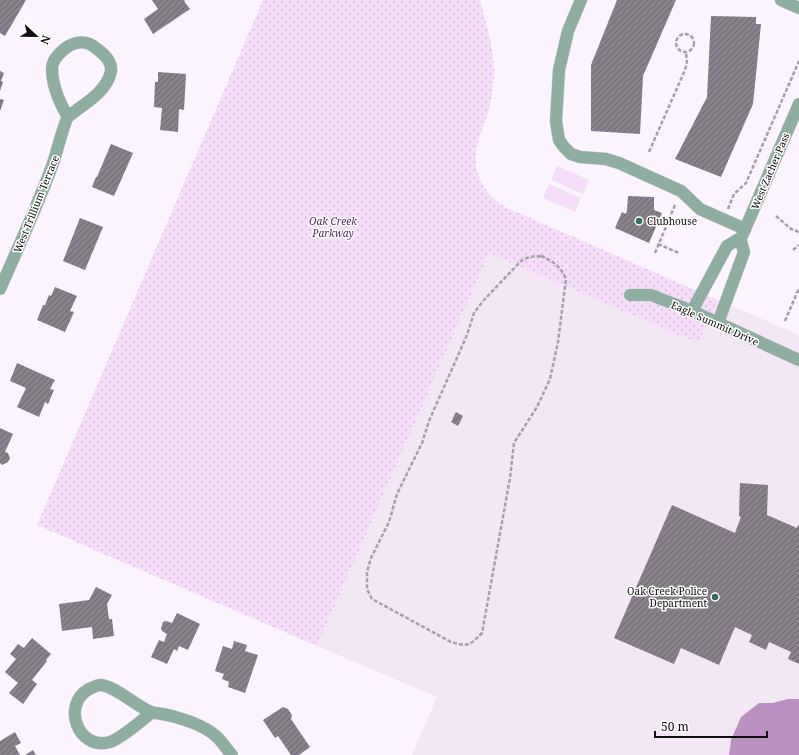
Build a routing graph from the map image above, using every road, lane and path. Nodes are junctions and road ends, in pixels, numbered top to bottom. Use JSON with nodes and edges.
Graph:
{"nodes":[{"id":1,"x":581,"y":0,"type":"edge"},
{"id":2,"x":781,"y":0,"type":"edge"},
{"id":3,"x":799,"y":8,"type":"edge"},
{"id":4,"x":686,"y":52,"type":"junction"},
{"id":5,"x":799,"y":61,"type":"edge"},
{"id":6,"x":799,"y":104,"type":"edge"},
{"id":7,"x":68,"y":117,"type":"junction"},
{"id":8,"x":649,"y":152,"type":"dead end"},
{"id":9,"x":675,"y":205,"type":"dead end"},
{"id":10,"x":727,"y":210,"type":"dead end"},
{"id":11,"x":776,"y":216,"type":"dead end"},
{"id":12,"x":799,"y":232,"type":"edge"},
{"id":13,"x":742,"y":234,"type":"junction"},
{"id":14,"x":658,"y":244,"type":"junction"},
{"id":15,"x":799,"y":245,"type":"edge"},
{"id":16,"x":793,"y":250,"type":"dead end"},
{"id":17,"x":655,"y":253,"type":"dead end"},
{"id":18,"x":679,"y":253,"type":"dead end"},
{"id":19,"x":549,"y":259,"type":"joint"},
{"id":20,"x":799,"y":288,"type":"edge"},
{"id":21,"x":0,"y":289,"type":"edge"},
{"id":22,"x":630,"y":295,"type":"dead end"},
{"id":23,"x":692,"y":311,"type":"junction"},
{"id":24,"x":785,"y":321,"type":"dead end"},
{"id":25,"x":718,"y":323,"type":"junction"},
{"id":26,"x":799,"y":360,"type":"edge"},
{"id":27,"x":152,"y":712,"type":"junction"},
{"id":28,"x":232,"y":755,"type":"edge"}],
"edges":[{"from":1,"to":13,"type":"street"},
{"from":2,"to":3,"type":"street"},
{"from":4,"to":4,"type":"path"},
{"from":4,"to":8,"type":"path"},
{"from":5,"to":10,"type":"path"},
{"from":6,"to":13,"type":"street","name":"West Zacher Pass"},
{"from":7,"to":7,"type":"street"},
{"from":7,"to":21,"type":"street","name":"West Trillium Terrace"},
{"from":9,"to":14,"type":"path"},
{"from":11,"to":12,"type":"path"},
{"from":13,"to":23,"type":"street","name":"West Zacher Pass"},
{"from":13,"to":25,"type":"street"},
{"from":14,"to":17,"type":"path"},
{"from":14,"to":18,"type":"path"},
{"from":15,"to":16,"type":"path"},
{"from":19,"to":19,"type":"path"},
{"from":20,"to":24,"type":"path"},
{"from":22,"to":23,"type":"street","name":"Eagle Summit Drive"},
{"from":23,"to":25,"type":"street","name":"Eagle Summit Drive"},
{"from":25,"to":26,"type":"street","name":"Eagle Summit Drive"},
{"from":27,"to":27,"type":"street"},
{"from":27,"to":28,"type":"street"}]}
